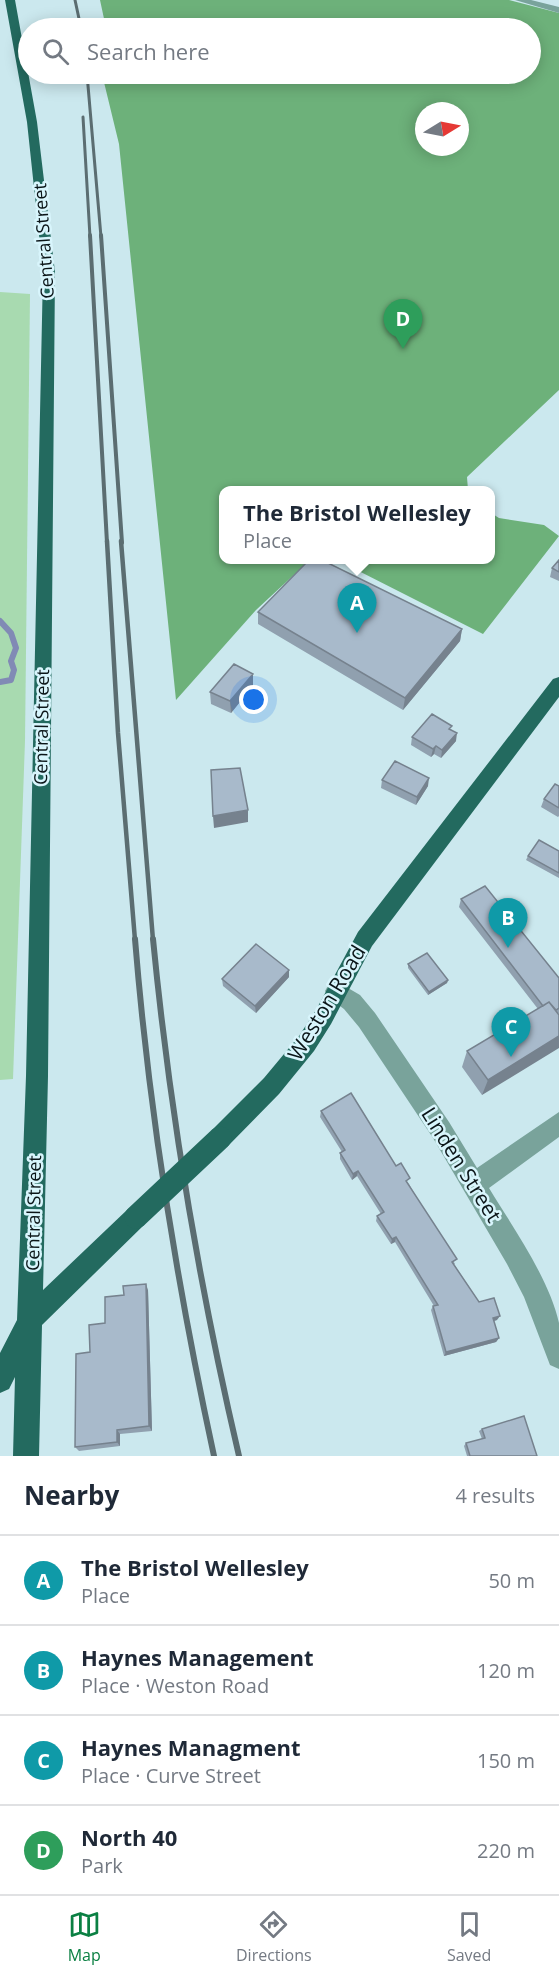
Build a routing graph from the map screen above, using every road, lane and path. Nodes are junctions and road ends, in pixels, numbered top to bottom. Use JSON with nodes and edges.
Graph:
{"nodes":[{"id":1,"x":10,"y":0,"type":"edge"},
{"id":2,"x":520,"y":0,"type":"edge"},
{"id":3,"x":559,"y":10,"type":"edge"},
{"id":4,"x":18,"y":44,"type":"edge"},
{"id":5,"x":25,"y":84,"type":"edge"},
{"id":6,"x":559,"y":684,"type":"edge"},
{"id":7,"x":336,"y":991,"type":"junction"},
{"id":8,"x":559,"y":1123,"type":"edge"},
{"id":9,"x":474,"y":1184,"type":"junction"},
{"id":10,"x":32,"y":1318,"type":"junction"},
{"id":11,"x":559,"y":1356,"type":"edge"},
{"id":12,"x":0,"y":1380,"type":"edge"},
{"id":13,"x":26,"y":1456,"type":"edge"}],
"edges":[{"from":1,"to":4,"type":"main road","name":"Central Street"},
{"from":2,"to":3,"type":"street"},
{"from":5,"to":10,"type":"main road","name":"Central Street"},
{"from":6,"to":7,"type":"main road","name":"Weston Road"},
{"from":7,"to":9,"type":"street","name":"Linden Street"},
{"from":7,"to":10,"type":"main road","name":"Weston Road","bridge":true},
{"from":8,"to":9,"type":"street"},
{"from":9,"to":11,"type":"street","name":"Linden Street"},
{"from":10,"to":12,"type":"main road","name":"Weston Road"},
{"from":10,"to":13,"type":"main road","name":"Central Street"}]}
